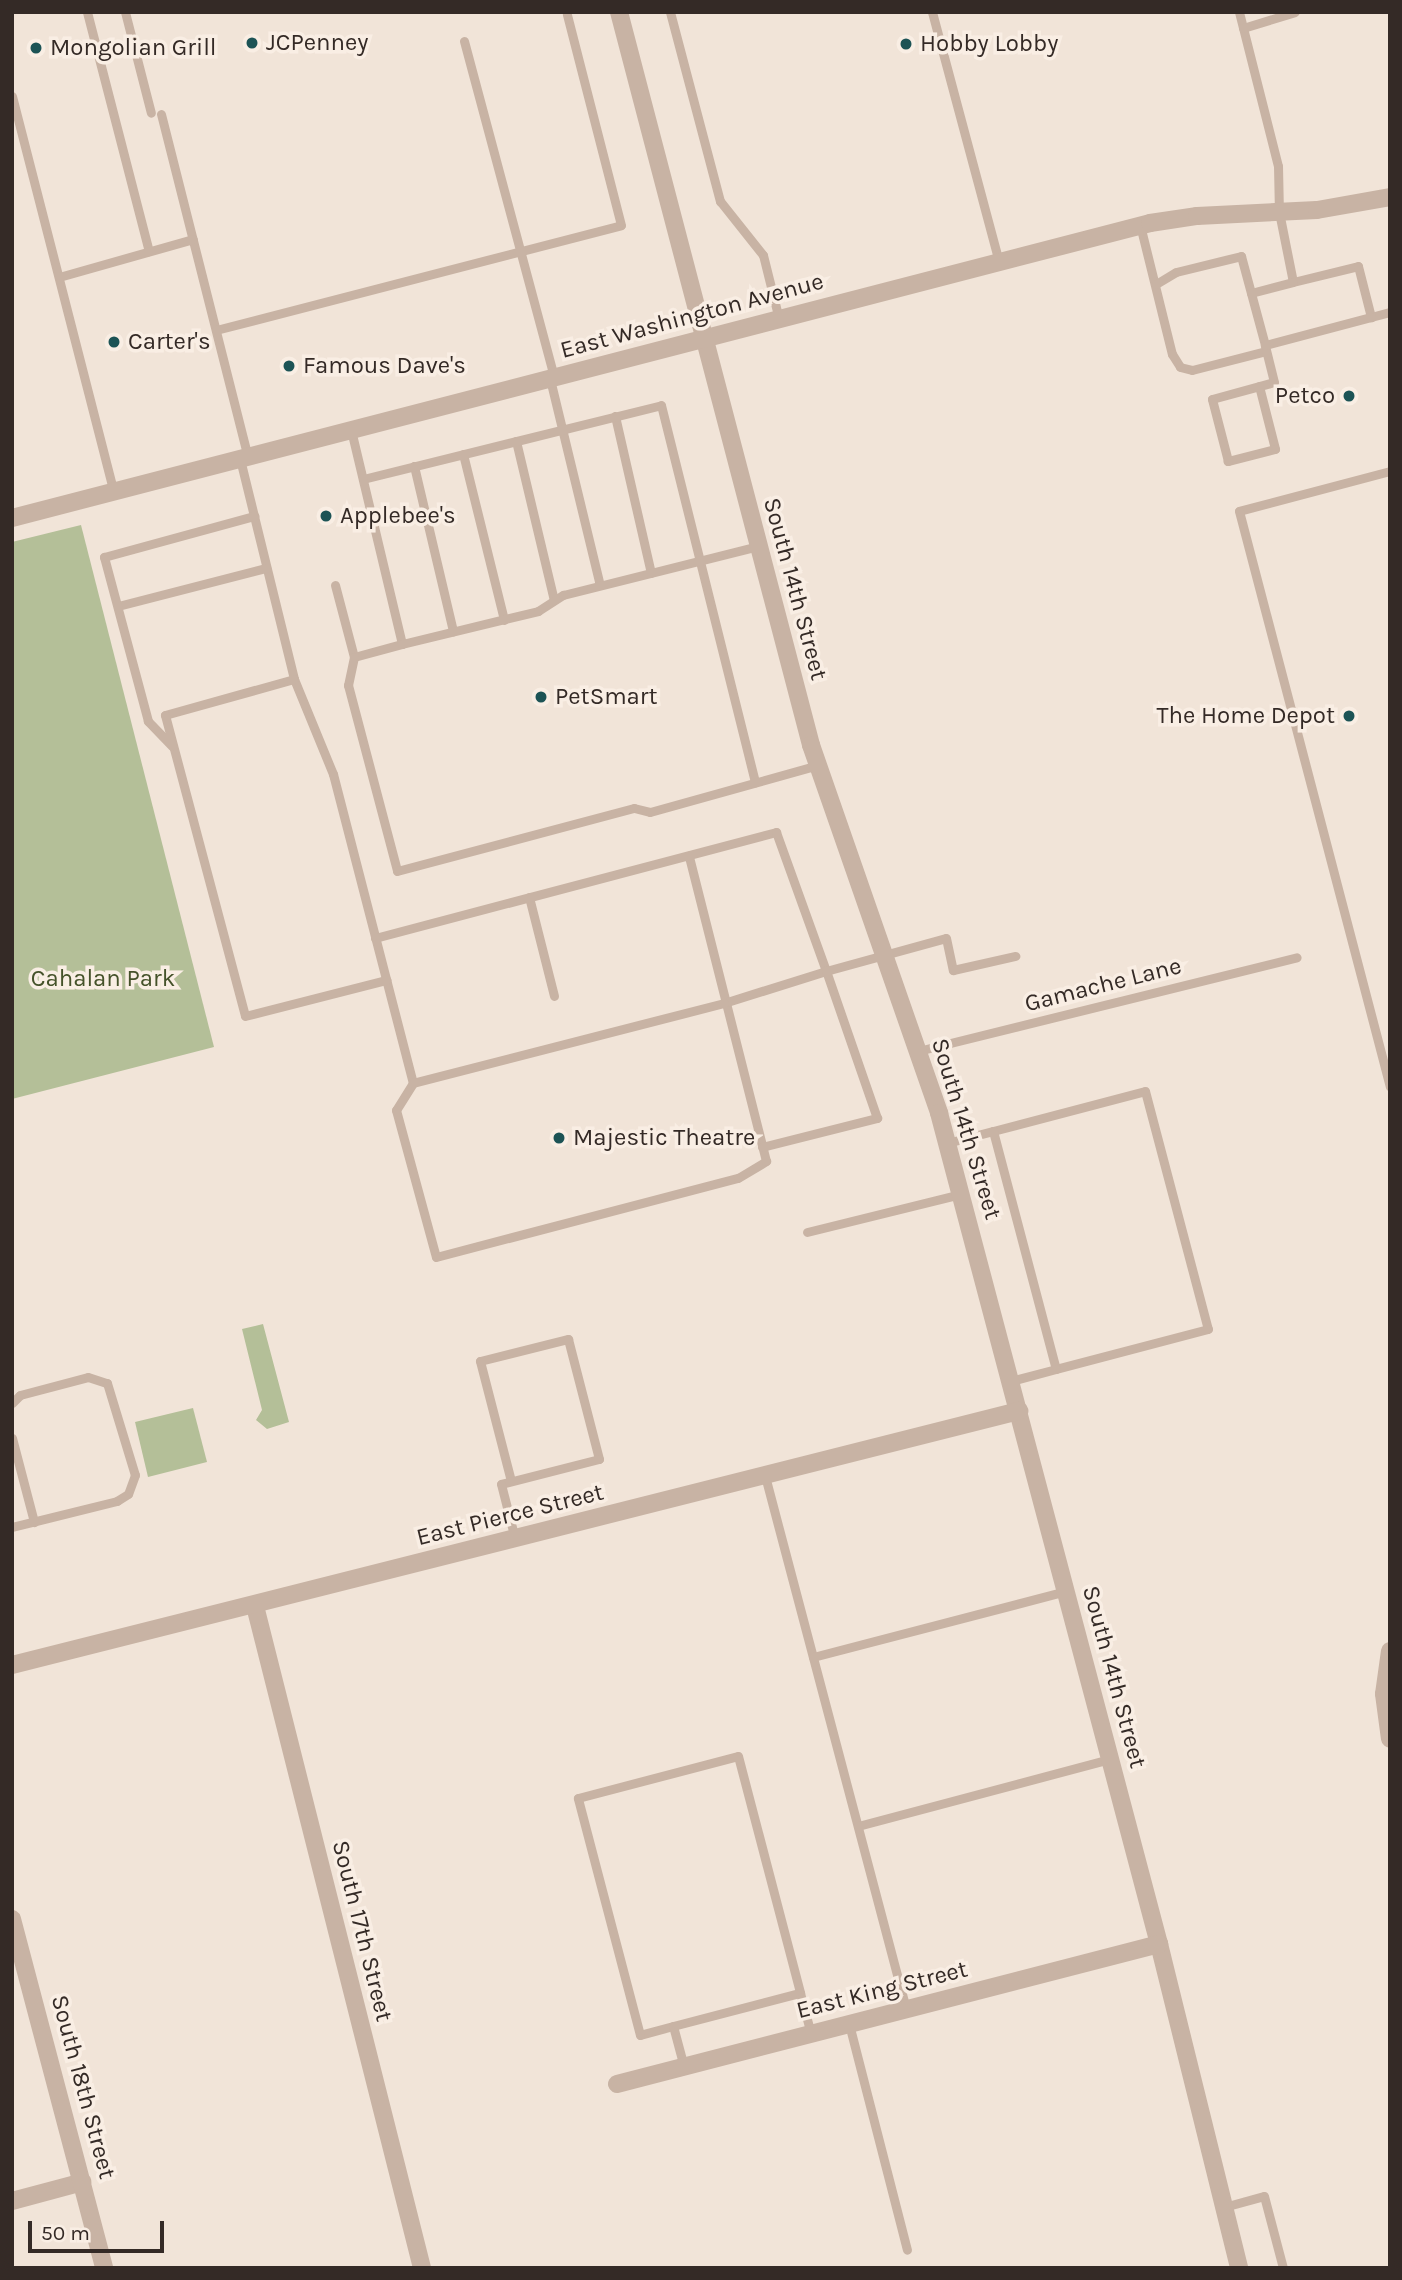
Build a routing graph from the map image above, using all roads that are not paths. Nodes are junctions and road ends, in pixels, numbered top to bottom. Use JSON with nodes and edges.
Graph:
{"nodes":[{"id":1,"x":87,"y":12,"type":"edge"},
{"id":2,"x":125,"y":12,"type":"edge"},
{"id":3,"x":619,"y":12,"type":"edge"},
{"id":4,"x":670,"y":12,"type":"edge"},
{"id":5,"x":932,"y":12,"type":"edge"},
{"id":6,"x":1239,"y":12,"type":"edge"},
{"id":7,"x":1294,"y":12,"type":"edge"},
{"id":8,"x":567,"y":14,"type":"dead end"},
{"id":9,"x":1243,"y":28,"type":"junction"},
{"id":10,"x":464,"y":41,"type":"dead end"},
{"id":11,"x":12,"y":96,"type":"edge"},
{"id":12,"x":1390,"y":198,"type":"edge"},
{"id":13,"x":1279,"y":212,"type":"junction"},
{"id":14,"x":1140,"y":225,"type":"junction"},
{"id":15,"x":193,"y":239,"type":"junction"},
{"id":16,"x":149,"y":251,"type":"junction"},
{"id":17,"x":520,"y":251,"type":"junction"},
{"id":18,"x":999,"y":262,"type":"junction"},
{"id":19,"x":59,"y":277,"type":"junction"},
{"id":20,"x":1293,"y":282,"type":"junction"},
{"id":21,"x":1156,"y":284,"type":"junction"},
{"id":22,"x":1251,"y":293,"type":"junction"},
{"id":23,"x":1390,"y":312,"type":"edge"},
{"id":24,"x":1371,"y":317,"type":"junction"},
{"id":25,"x":779,"y":319,"type":"junction"},
{"id":26,"x":216,"y":330,"type":"junction"},
{"id":27,"x":703,"y":339,"type":"junction"},
{"id":28,"x":1265,"y":348,"type":"junction"},
{"id":29,"x":552,"y":378,"type":"junction"},
{"id":30,"x":1259,"y":386,"type":"junction"},
{"id":31,"x":615,"y":416,"type":"junction"},
{"id":32,"x":562,"y":429,"type":"junction"},
{"id":33,"x":351,"y":430,"type":"junction"},
{"id":34,"x":516,"y":441,"type":"junction"},
{"id":35,"x":463,"y":454,"type":"junction"},
{"id":36,"x":244,"y":458,"type":"junction"},
{"id":37,"x":414,"y":466,"type":"junction"},
{"id":38,"x":1390,"y":471,"type":"edge"},
{"id":39,"x":363,"y":479,"type":"junction"},
{"id":40,"x":114,"y":492,"type":"junction"},
{"id":41,"x":254,"y":516,"type":"junction"},
{"id":42,"x":12,"y":519,"type":"edge"},
{"id":43,"x":758,"y":546,"type":"junction"},
{"id":44,"x":700,"y":562,"type":"junction"},
{"id":45,"x":267,"y":568,"type":"junction"},
{"id":46,"x":651,"y":573,"type":"junction"},
{"id":47,"x":335,"y":585,"type":"dead end"},
{"id":48,"x":600,"y":585,"type":"junction"},
{"id":49,"x":554,"y":600,"type":"junction"},
{"id":50,"x":118,"y":606,"type":"junction"},
{"id":51,"x":503,"y":620,"type":"junction"},
{"id":52,"x":453,"y":631,"type":"junction"},
{"id":53,"x":402,"y":644,"type":"junction"},
{"id":54,"x":354,"y":657,"type":"junction"},
{"id":55,"x":294,"y":679,"type":"junction"},
{"id":56,"x":173,"y":747,"type":"junction"},
{"id":57,"x":818,"y":765,"type":"junction"},
{"id":58,"x":755,"y":782,"type":"junction"},
{"id":59,"x":689,"y":856,"type":"junction"},
{"id":60,"x":529,"y":897,"type":"junction"},
{"id":61,"x":375,"y":938,"type":"junction"},
{"id":62,"x":883,"y":952,"type":"junction"},
{"id":63,"x":1015,"y":956,"type":"dead end"},
{"id":64,"x":1297,"y":957,"type":"dead end"},
{"id":65,"x":826,"y":971,"type":"junction"},
{"id":66,"x":386,"y":980,"type":"junction"},
{"id":67,"x":554,"y":996,"type":"dead end"},
{"id":68,"x":724,"y":1003,"type":"junction"},
{"id":69,"x":918,"y":1051,"type":"junction"},
{"id":70,"x":413,"y":1083,"type":"junction"},
{"id":71,"x":1390,"y":1087,"type":"edge"},
{"id":72,"x":993,"y":1131,"type":"junction"},
{"id":73,"x":947,"y":1143,"type":"junction"},
{"id":74,"x":762,"y":1147,"type":"junction"},
{"id":75,"x":961,"y":1194,"type":"junction"},
{"id":76,"x":807,"y":1232,"type":"dead end"},
{"id":77,"x":1055,"y":1369,"type":"junction"},
{"id":78,"x":1011,"y":1381,"type":"junction"},
{"id":79,"x":12,"y":1403,"type":"edge"},
{"id":80,"x":1019,"y":1411,"type":"junction"},
{"id":81,"x":12,"y":1438,"type":"edge"},
{"id":82,"x":765,"y":1476,"type":"junction"},
{"id":83,"x":511,"y":1481,"type":"junction"},
{"id":84,"x":34,"y":1522,"type":"junction"},
{"id":85,"x":12,"y":1527,"type":"edge"},
{"id":86,"x":515,"y":1539,"type":"junction"},
{"id":87,"x":1066,"y":1591,"type":"junction"},
{"id":88,"x":255,"y":1606,"type":"junction"},
{"id":89,"x":1390,"y":1651,"type":"edge"},
{"id":90,"x":813,"y":1657,"type":"junction"},
{"id":91,"x":12,"y":1665,"type":"edge"},
{"id":92,"x":1390,"y":1739,"type":"edge"},
{"id":93,"x":1110,"y":1759,"type":"junction"},
{"id":94,"x":858,"y":1826,"type":"junction"},
{"id":95,"x":13,"y":1929,"type":"edge"},
{"id":96,"x":1159,"y":1944,"type":"junction"},
{"id":97,"x":800,"y":1993,"type":"junction"},
{"id":98,"x":906,"y":2009,"type":"junction"},
{"id":99,"x":849,"y":2024,"type":"junction"},
{"id":100,"x":673,"y":2026,"type":"junction"},
{"id":101,"x":811,"y":2034,"type":"junction"},
{"id":102,"x":684,"y":2067,"type":"junction"},
{"id":103,"x":617,"y":2084,"type":"dead end"},
{"id":104,"x":83,"y":2182,"type":"junction"},
{"id":105,"x":12,"y":2200,"type":"edge"},
{"id":106,"x":1224,"y":2207,"type":"junction"},
{"id":107,"x":907,"y":2250,"type":"dead end"},
{"id":108,"x":104,"y":2268,"type":"edge"},
{"id":109,"x":422,"y":2268,"type":"edge"},
{"id":110,"x":1239,"y":2268,"type":"edge"},
{"id":111,"x":1283,"y":2268,"type":"edge"}],
"edges":[{"from":1,"to":16,"type":"lane"},
{"from":2,"to":15,"type":"lane"},
{"from":3,"to":27,"type":"street","name":"South 14th Street"},
{"from":4,"to":25,"type":"lane"},
{"from":5,"to":18,"type":"lane"},
{"from":6,"to":9,"type":"lane"},
{"from":7,"to":9,"type":"lane"},
{"from":8,"to":17,"type":"lane"},
{"from":9,"to":13,"type":"lane"},
{"from":10,"to":17,"type":"lane"},
{"from":11,"to":19,"type":"lane"},
{"from":12,"to":13,"type":"street","name":"East Washington Avenue"},
{"from":13,"to":14,"type":"street","name":"East Washington Avenue"},
{"from":13,"to":20,"type":"lane"},
{"from":14,"to":18,"type":"street","name":"East Washington Avenue"},
{"from":14,"to":21,"type":"lane"},
{"from":15,"to":16,"type":"lane"},
{"from":15,"to":26,"type":"lane"},
{"from":16,"to":19,"type":"lane"},
{"from":17,"to":26,"type":"lane"},
{"from":17,"to":29,"type":"lane"},
{"from":18,"to":25,"type":"street","name":"East Washington Avenue"},
{"from":19,"to":40,"type":"lane"},
{"from":20,"to":22,"type":"lane"},
{"from":20,"to":24,"type":"lane"},
{"from":21,"to":22,"type":"lane"},
{"from":21,"to":28,"type":"lane"},
{"from":22,"to":28,"type":"lane"},
{"from":23,"to":24,"type":"lane"},
{"from":24,"to":28,"type":"lane"},
{"from":25,"to":27,"type":"street","name":"East Washington Avenue"},
{"from":26,"to":36,"type":"lane"},
{"from":27,"to":29,"type":"street","name":"East Washington Avenue"},
{"from":27,"to":43,"type":"street","name":"South 14th Street"},
{"from":28,"to":30,"type":"lane"},
{"from":29,"to":32,"type":"lane"},
{"from":29,"to":33,"type":"street","name":"East Washington Avenue"},
{"from":30,"to":30,"type":"lane"},
{"from":31,"to":32,"type":"lane"},
{"from":31,"to":44,"type":"lane"},
{"from":31,"to":46,"type":"lane"},
{"from":32,"to":34,"type":"lane"},
{"from":32,"to":48,"type":"lane"},
{"from":33,"to":36,"type":"street","name":"East Washington Avenue"},
{"from":33,"to":39,"type":"lane"},
{"from":34,"to":35,"type":"lane"},
{"from":34,"to":49,"type":"lane"},
{"from":35,"to":37,"type":"lane"},
{"from":35,"to":51,"type":"lane"},
{"from":36,"to":40,"type":"street","name":"East Washington Avenue"},
{"from":36,"to":41,"type":"lane"},
{"from":37,"to":39,"type":"lane"},
{"from":37,"to":52,"type":"lane"},
{"from":38,"to":71,"type":"lane"},
{"from":39,"to":53,"type":"lane"},
{"from":40,"to":42,"type":"street","name":"East Washington Avenue"},
{"from":41,"to":45,"type":"lane"},
{"from":41,"to":50,"type":"lane"},
{"from":43,"to":44,"type":"lane"},
{"from":43,"to":57,"type":"street","name":"South 14th Street"},
{"from":44,"to":46,"type":"lane"},
{"from":44,"to":58,"type":"lane"},
{"from":45,"to":50,"type":"lane"},
{"from":45,"to":55,"type":"lane"},
{"from":46,"to":48,"type":"lane"},
{"from":47,"to":54,"type":"lane"},
{"from":48,"to":49,"type":"lane"},
{"from":49,"to":51,"type":"lane"},
{"from":50,"to":56,"type":"lane"},
{"from":51,"to":52,"type":"lane"},
{"from":52,"to":53,"type":"lane"},
{"from":53,"to":54,"type":"lane"},
{"from":54,"to":58,"type":"lane"},
{"from":55,"to":56,"type":"lane"},
{"from":55,"to":61,"type":"lane"},
{"from":56,"to":66,"type":"lane"},
{"from":57,"to":58,"type":"lane"},
{"from":57,"to":62,"type":"street","name":"South 14th Street"},
{"from":59,"to":60,"type":"lane"},
{"from":59,"to":65,"type":"lane"},
{"from":59,"to":68,"type":"lane"},
{"from":60,"to":61,"type":"lane"},
{"from":60,"to":67,"type":"lane"},
{"from":61,"to":66,"type":"lane"},
{"from":62,"to":63,"type":"lane"},
{"from":62,"to":65,"type":"lane"},
{"from":62,"to":69,"type":"street","name":"South 14th Street"},
{"from":64,"to":69,"type":"lane","name":"Gamache Lane"},
{"from":65,"to":68,"type":"lane"},
{"from":65,"to":74,"type":"lane"},
{"from":66,"to":70,"type":"lane"},
{"from":68,"to":70,"type":"lane"},
{"from":68,"to":74,"type":"lane"},
{"from":69,"to":73,"type":"street","name":"South 14th Street"},
{"from":70,"to":74,"type":"lane"},
{"from":72,"to":73,"type":"lane"},
{"from":72,"to":77,"type":"lane"},
{"from":72,"to":77,"type":"lane"},
{"from":73,"to":75,"type":"street","name":"South 14th Street"},
{"from":75,"to":76,"type":"lane"},
{"from":75,"to":78,"type":"street","name":"South 14th Street"},
{"from":77,"to":78,"type":"lane"},
{"from":78,"to":80,"type":"street","name":"South 14th Street"},
{"from":79,"to":84,"type":"lane"},
{"from":80,"to":82,"type":"street","name":"East Pierce Street"},
{"from":80,"to":87,"type":"street","name":"South 14th Street"},
{"from":81,"to":84,"type":"lane"},
{"from":82,"to":86,"type":"street","name":"East Pierce Street"},
{"from":82,"to":90,"type":"lane"},
{"from":83,"to":83,"type":"lane"},
{"from":83,"to":86,"type":"lane"},
{"from":84,"to":85,"type":"lane"},
{"from":86,"to":88,"type":"street","name":"East Pierce Street"},
{"from":87,"to":90,"type":"lane"},
{"from":87,"to":93,"type":"street","name":"South 14th Street"},
{"from":88,"to":91,"type":"street","name":"East Pierce Street"},
{"from":88,"to":109,"type":"street","name":"South 17th Street"},
{"from":89,"to":92,"type":"street"},
{"from":90,"to":94,"type":"lane"},
{"from":93,"to":94,"type":"lane"},
{"from":93,"to":96,"type":"street","name":"South 14th Street"},
{"from":94,"to":98,"type":"lane"},
{"from":95,"to":104,"type":"street","name":"South 18th Street"},
{"from":96,"to":98,"type":"street","name":"East King Street"},
{"from":96,"to":106,"type":"street","name":"South 14th Street"},
{"from":97,"to":100,"type":"lane"},
{"from":97,"to":100,"type":"lane"},
{"from":97,"to":101,"type":"lane"},
{"from":98,"to":99,"type":"street","name":"East King Street"},
{"from":99,"to":101,"type":"street","name":"East King Street"},
{"from":99,"to":107,"type":"lane"},
{"from":100,"to":102,"type":"lane"},
{"from":101,"to":102,"type":"street","name":"East King Street"},
{"from":102,"to":103,"type":"street","name":"East King Street"},
{"from":104,"to":105,"type":"street"},
{"from":104,"to":108,"type":"street","name":"South 18th Street"},
{"from":106,"to":110,"type":"street","name":"South 14th Street"},
{"from":106,"to":111,"type":"lane"}]}
